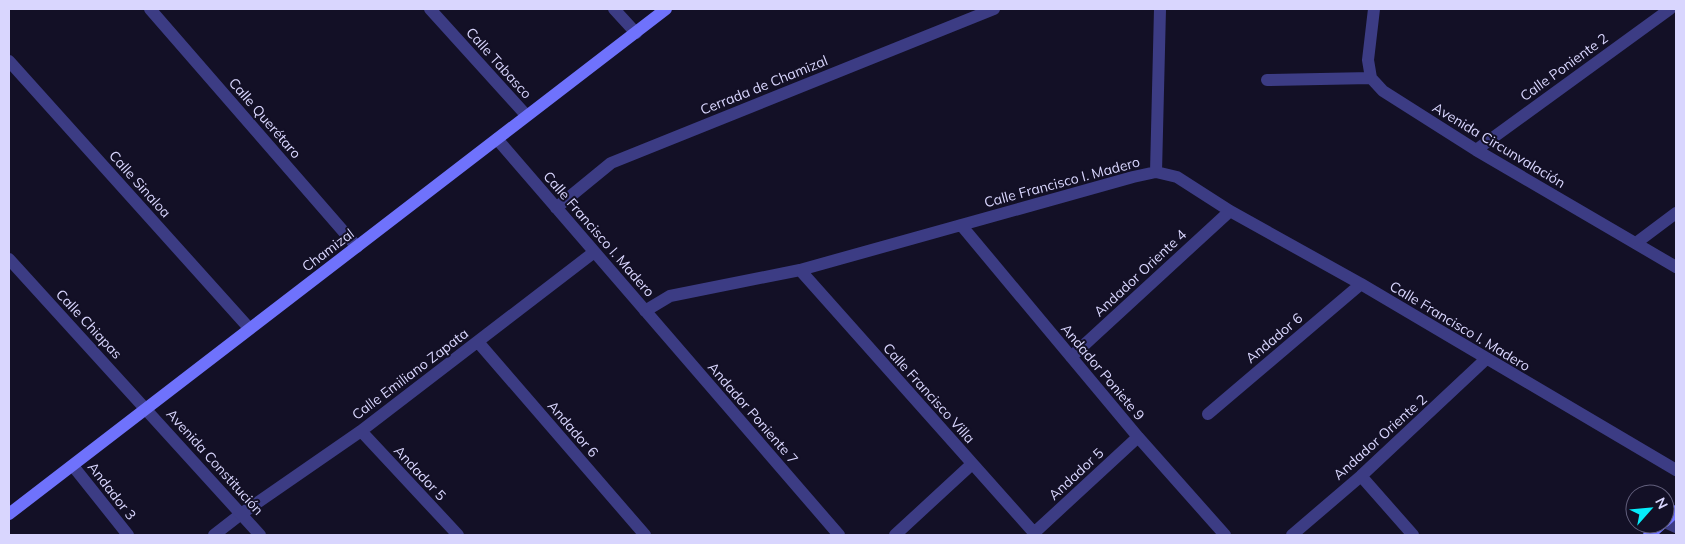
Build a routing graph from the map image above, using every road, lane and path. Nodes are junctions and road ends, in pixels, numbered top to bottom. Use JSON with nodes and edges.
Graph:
{"nodes":[{"id":1,"x":150,"y":9,"type":"edge"},
{"id":2,"x":430,"y":9,"type":"edge"},
{"id":3,"x":614,"y":9,"type":"edge"},
{"id":4,"x":666,"y":9,"type":"edge"},
{"id":5,"x":994,"y":9,"type":"edge"},
{"id":6,"x":1160,"y":9,"type":"edge"},
{"id":7,"x":1670,"y":9,"type":"edge"},
{"id":8,"x":1375,"y":10,"type":"edge"},
{"id":9,"x":636,"y":33,"type":"junction"},
{"id":10,"x":9,"y":61,"type":"edge"},
{"id":11,"x":1371,"y":78,"type":"junction"},
{"id":12,"x":1266,"y":80,"type":"dead end"},
{"id":13,"x":526,"y":114,"type":"junction"},
{"id":14,"x":497,"y":139,"type":"junction"},
{"id":15,"x":1476,"y":150,"type":"junction"},
{"id":16,"x":1156,"y":172,"type":"junction"},
{"id":17,"x":556,"y":208,"type":"junction"},
{"id":18,"x":1230,"y":211,"type":"junction"},
{"id":19,"x":1676,"y":213,"type":"edge"},
{"id":20,"x":961,"y":225,"type":"junction"},
{"id":21,"x":1636,"y":243,"type":"junction"},
{"id":22,"x":357,"y":247,"type":"junction"},
{"id":23,"x":593,"y":253,"type":"junction"},
{"id":24,"x":9,"y":259,"type":"edge"},
{"id":25,"x":1676,"y":267,"type":"edge"},
{"id":26,"x":800,"y":270,"type":"junction"},
{"id":27,"x":1361,"y":284,"type":"junction"},
{"id":28,"x":645,"y":311,"type":"junction"},
{"id":29,"x":249,"y":328,"type":"junction"},
{"id":30,"x":478,"y":342,"type":"junction"},
{"id":31,"x":1071,"y":357,"type":"junction"},
{"id":32,"x":1486,"y":360,"type":"junction"},
{"id":33,"x":147,"y":409,"type":"junction"},
{"id":34,"x":1208,"y":414,"type":"dead end"},
{"id":35,"x":361,"y":431,"type":"junction"},
{"id":36,"x":1138,"y":437,"type":"junction"},
{"id":37,"x":972,"y":464,"type":"junction"},
{"id":38,"x":72,"y":466,"type":"junction"},
{"id":39,"x":1676,"y":470,"type":"edge"},
{"id":40,"x":1361,"y":476,"type":"junction"},
{"id":41,"x":9,"y":514,"type":"edge"},
{"id":42,"x":241,"y":514,"type":"junction"},
{"id":43,"x":257,"y":534,"type":"edge"},
{"id":44,"x":1035,"y":534,"type":"edge"},
{"id":45,"x":128,"y":535,"type":"edge"},
{"id":46,"x":214,"y":535,"type":"edge"},
{"id":47,"x":458,"y":535,"type":"edge"},
{"id":48,"x":645,"y":535,"type":"edge"},
{"id":49,"x":839,"y":535,"type":"edge"},
{"id":50,"x":894,"y":535,"type":"edge"},
{"id":51,"x":1225,"y":535,"type":"edge"},
{"id":52,"x":1292,"y":535,"type":"edge"},
{"id":53,"x":1413,"y":535,"type":"edge"}],
"edges":[{"from":1,"to":22,"type":"street","name":"Calle Querétaro"},
{"from":2,"to":13,"type":"street","name":"Calle Tabasco"},
{"from":3,"to":9,"type":"street"},
{"from":4,"to":9,"type":"street","name":"Chamizal"},
{"from":5,"to":17,"type":"street","name":"Cerrada de Chamizal"},
{"from":6,"to":16,"type":"street"},
{"from":7,"to":15,"type":"street","name":"Calle Poniente 2"},
{"from":8,"to":11,"type":"street"},
{"from":9,"to":13,"type":"street","name":"Chamizal"},
{"from":10,"to":29,"type":"street","name":"Calle Sinaloa"},
{"from":11,"to":12,"type":"street"},
{"from":11,"to":15,"type":"street","name":"Avenida Circunvalación"},
{"from":13,"to":14,"type":"street","name":"Chamizal"},
{"from":14,"to":17,"type":"street","name":"Calle Francisco I. Madero"},
{"from":14,"to":22,"type":"street","name":"Chamizal"},
{"from":15,"to":21,"type":"street","name":"Avenida Circunvalación"},
{"from":16,"to":18,"type":"street","name":"Calle Francisco I. Madero"},
{"from":16,"to":20,"type":"street","name":"Calle Francisco I. Madero"},
{"from":17,"to":23,"type":"street","name":"Calle Francisco I. Madero"},
{"from":18,"to":27,"type":"street","name":"Calle Francisco I. Madero"},
{"from":18,"to":31,"type":"street","name":"Andador Oriente 4"},
{"from":19,"to":21,"type":"street"},
{"from":20,"to":26,"type":"street","name":"Calle Francisco I. Madero"},
{"from":20,"to":31,"type":"street","name":"Andador Poniete 9"},
{"from":21,"to":25,"type":"street","name":"Avenida Circunvalación"},
{"from":22,"to":29,"type":"street","name":"Chamizal"},
{"from":23,"to":28,"type":"street","name":"Calle Francisco I. Madero"},
{"from":23,"to":30,"type":"street","name":"Calle Emiliano Zapata"},
{"from":24,"to":33,"type":"street","name":"Calle Chiapas"},
{"from":26,"to":28,"type":"street","name":"Calle Francisco I. Madero"},
{"from":26,"to":37,"type":"street","name":"Calle Francisco Villa"},
{"from":27,"to":32,"type":"street","name":"Calle Francisco I. Madero"},
{"from":27,"to":34,"type":"street","name":"Andador 6"},
{"from":28,"to":49,"type":"street","name":"Andador Poniente 7"},
{"from":29,"to":33,"type":"street","name":"Chamizal"},
{"from":30,"to":35,"type":"street","name":"Calle Emiliano Zapata"},
{"from":30,"to":48,"type":"street","name":"Andador 6"},
{"from":31,"to":36,"type":"street","name":"Andador Poniete 9"},
{"from":32,"to":39,"type":"street","name":"Calle Francisco I. Madero"},
{"from":32,"to":40,"type":"street","name":"Andador Oriente 2"},
{"from":33,"to":38,"type":"street","name":"Chamizal"},
{"from":33,"to":42,"type":"street","name":"Avenida Constitución"},
{"from":35,"to":42,"type":"street","name":"Calle Emiliano Zapata"},
{"from":35,"to":47,"type":"street","name":"Andador 5"},
{"from":36,"to":44,"type":"street","name":"Andador 5"},
{"from":36,"to":51,"type":"street","name":"Andador Poniete 9"},
{"from":37,"to":44,"type":"street","name":"Calle Francisco Villa"},
{"from":37,"to":50,"type":"street"},
{"from":38,"to":41,"type":"street","name":"Chamizal"},
{"from":38,"to":45,"type":"street","name":"Andador 3"},
{"from":40,"to":52,"type":"street","name":"Andador Oriente 2"},
{"from":40,"to":53,"type":"street"},
{"from":42,"to":43,"type":"street","name":"Avenida Constitución"},
{"from":42,"to":46,"type":"street","name":"Calle Emiliano Zapata"}]}
